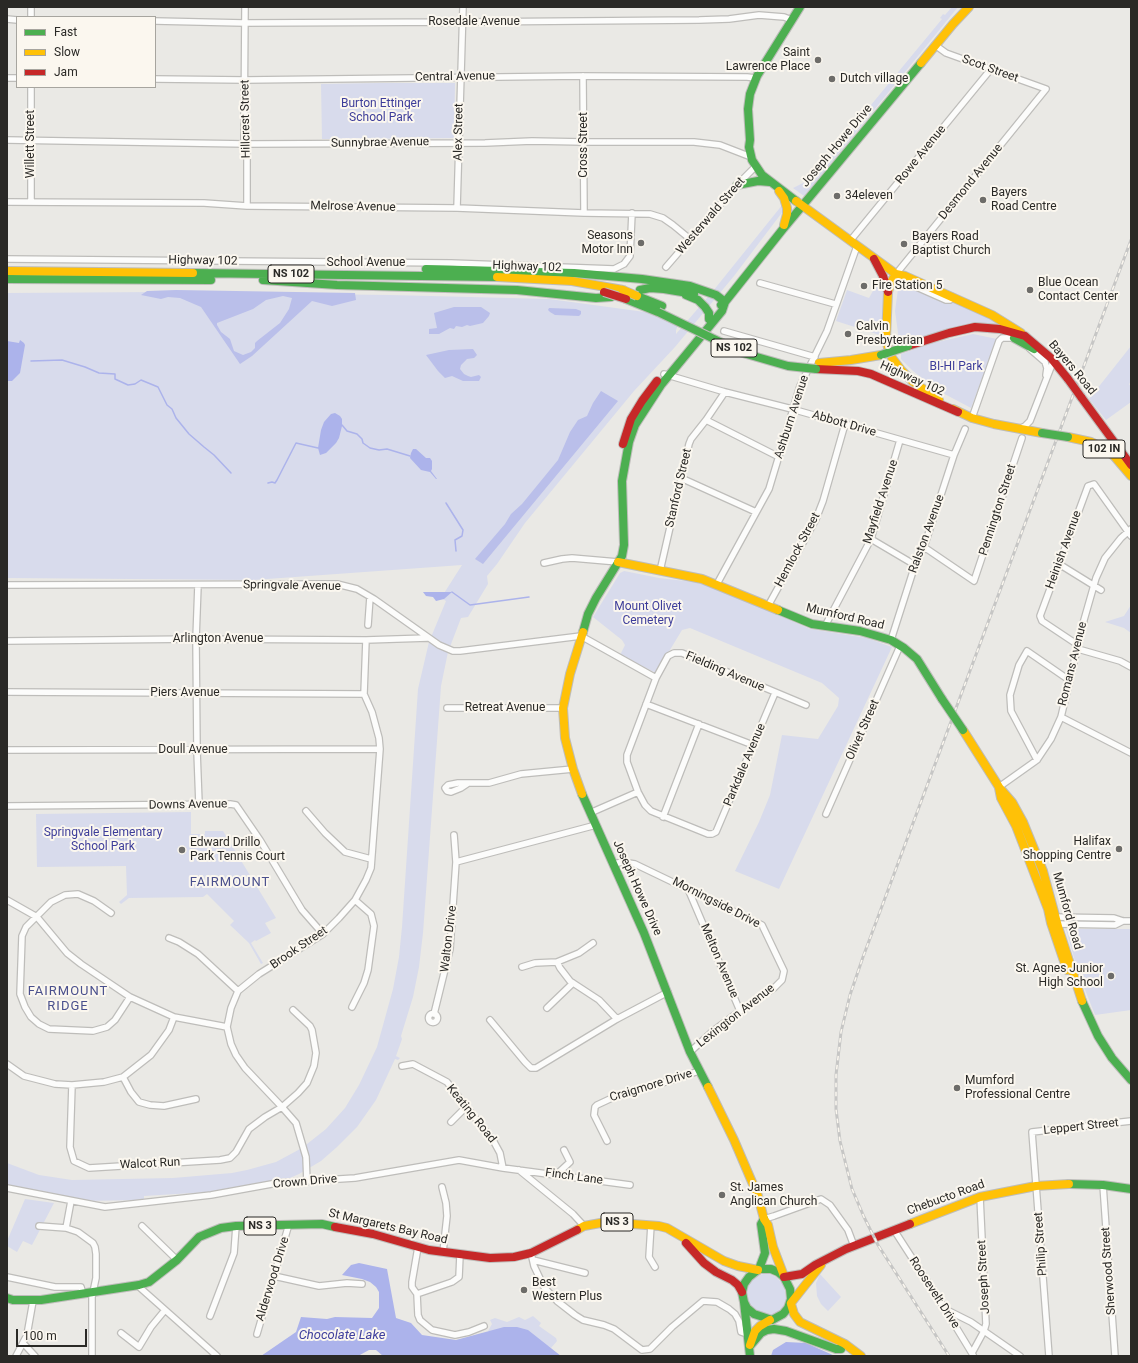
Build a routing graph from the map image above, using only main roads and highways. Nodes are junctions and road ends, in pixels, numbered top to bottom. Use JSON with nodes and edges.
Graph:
{"nodes":[{"id":1,"x":800,"y":7,"type":"edge"},
{"id":2,"x":968,"y":7,"type":"edge"},
{"id":3,"x":772,"y":184,"type":"junction"},
{"id":4,"x":738,"y":185,"type":"road end"},
{"id":5,"x":803,"y":206,"type":"junction"},
{"id":6,"x":783,"y":229,"type":"junction"},
{"id":7,"x":874,"y":259,"type":"junction"},
{"id":8,"x":7,"y":271,"type":"edge"},
{"id":9,"x":193,"y":273,"type":"junction"},
{"id":10,"x":896,"y":274,"type":"junction"},
{"id":11,"x":7,"y":279,"type":"edge"},
{"id":12,"x":677,"y":291,"type":"junction"},
{"id":13,"x":888,"y":292,"type":"junction"},
{"id":14,"x":638,"y":293,"type":"junction"},
{"id":15,"x":725,"y":302,"type":"junction"},
{"id":16,"x":660,"y":309,"type":"junction"},
{"id":17,"x":709,"y":319,"type":"junction"},
{"id":18,"x":963,"y":330,"type":"junction"},
{"id":19,"x":1025,"y":336,"type":"junction"},
{"id":20,"x":1053,"y":362,"type":"junction"},
{"id":21,"x":817,"y":363,"type":"junction"},
{"id":22,"x":666,"y":375,"type":"junction"},
{"id":23,"x":958,"y":412,"type":"junction"},
{"id":24,"x":1131,"y":465,"type":"edge"},
{"id":25,"x":1131,"y":476,"type":"edge"},
{"id":26,"x":624,"y":545,"type":"junction"},
{"id":27,"x":618,"y":562,"type":"junction"},
{"id":28,"x":638,"y":566,"type":"junction"},
{"id":29,"x":1131,"y":1080,"type":"edge"},
{"id":30,"x":1131,"y":1189,"type":"edge"},
{"id":31,"x":764,"y":1219,"type":"junction"},
{"id":32,"x":679,"y":1234,"type":"junction"},
{"id":33,"x":823,"y":1262,"type":"junction"},
{"id":34,"x":759,"y":1270,"type":"junction"},
{"id":35,"x":784,"y":1277,"type":"junction"},
{"id":36,"x":742,"y":1292,"type":"junction"},
{"id":37,"x":7,"y":1298,"type":"edge"},
{"id":38,"x":744,"y":1302,"type":"junction"},
{"id":39,"x":791,"y":1304,"type":"junction"},
{"id":40,"x":771,"y":1320,"type":"junction"},
{"id":41,"x":750,"y":1346,"type":"junction"},
{"id":42,"x":841,"y":1349,"type":"junction"},
{"id":43,"x":750,"y":1356,"type":"edge"},
{"id":44,"x":854,"y":1356,"type":"edge"},
{"id":45,"x":861,"y":1356,"type":"edge"}],
"edges":[{"from":1,"to":3,"type":"main road"},
{"from":2,"to":5,"type":"main road","name":"Joseph Howe Drive"},
{"from":3,"to":4,"type":"main road"},
{"from":3,"to":5,"type":"main road","name":"Bayers Road"},
{"from":3,"to":6,"type":"main road"},
{"from":5,"to":6,"type":"main road","name":"Joseph Howe Drive"},
{"from":5,"to":7,"type":"main road","name":"Bayers Road"},
{"from":6,"to":15,"type":"main road","name":"Joseph Howe Drive"},
{"from":7,"to":10,"type":"main road","name":"Bayers Road"},
{"from":7,"to":13,"type":"main road"},
{"from":8,"to":9,"type":"main road","name":"Highway 102","number":"NS 102"},
{"from":9,"to":14,"type":"main road","name":"Highway 102","number":"NS 102","bridge":true},
{"from":9,"to":15,"type":"main road"},
{"from":10,"to":13,"type":"main road"},
{"from":10,"to":19,"type":"main road","name":"Bayers Road"},
{"from":11,"to":16,"type":"main road","name":"Highway 102","number":"NS 102","bridge":true},
{"from":12,"to":14,"type":"main road"},
{"from":12,"to":15,"type":"main road"},
{"from":12,"to":17,"type":"main road"},
{"from":13,"to":23,"type":"main road"},
{"from":14,"to":16,"type":"main road","name":"Highway 102","number":"NS 102"},
{"from":15,"to":17,"type":"main road","name":"Joseph Howe Drive"},
{"from":15,"to":22,"type":"main road","name":"Joseph Howe Drive"},
{"from":16,"to":21,"type":"main road","name":"Highway 102","number":"NS 102","bridge":true},
{"from":17,"to":22,"type":"main road","name":"Joseph Howe Drive"},
{"from":18,"to":19,"type":"main road","name":"Highway 102","number":"NS 102"},
{"from":18,"to":20,"type":"main road","number":"NS 102"},
{"from":18,"to":21,"type":"main road","name":"Highway 102","number":"NS 102","bridge":true},
{"from":19,"to":20,"type":"main road","name":"Bayers Road"},
{"from":20,"to":24,"type":"main road","name":"Bayers Road","bridge":true},
{"from":21,"to":23,"type":"main road","name":"Highway 102","number":"NS 102"},
{"from":22,"to":26,"type":"main road","name":"Joseph Howe Drive"},
{"from":22,"to":27,"type":"main road","name":"Joseph Howe Drive"},
{"from":23,"to":25,"type":"main road","number":"102 IN","bridge":true},
{"from":26,"to":27,"type":"main road","name":"Joseph Howe Drive"},
{"from":26,"to":28,"type":"main road"},
{"from":27,"to":28,"type":"main road","name":"Mumford Road"},
{"from":27,"to":31,"type":"main road","name":"Joseph Howe Drive"},
{"from":28,"to":29,"type":"main road","name":"Mumford Road","bridge":true},
{"from":30,"to":33,"type":"main road","name":"Chebucto Road"},
{"from":31,"to":34,"type":"main road","name":"Joseph Howe Drive"},
{"from":31,"to":35,"type":"main road","name":"Joseph Howe Drive"},
{"from":32,"to":34,"type":"main road","name":"St Margarets Bay Road","number":"NS 3"},
{"from":32,"to":36,"type":"main road","name":"St Margarets Bay Road","number":"NS 3"},
{"from":32,"to":37,"type":"main road","name":"St Margarets Bay Road","number":"NS 3"},
{"from":33,"to":35,"type":"main road","name":"Chebucto Road"},
{"from":33,"to":39,"type":"main road","name":"Chebucto Road"},
{"from":34,"to":35,"type":"main road"},
{"from":34,"to":36,"type":"main road"},
{"from":35,"to":39,"type":"main road"},
{"from":36,"to":38,"type":"main road"},
{"from":38,"to":40,"type":"main road"},
{"from":38,"to":41,"type":"main road"},
{"from":39,"to":40,"type":"main road"},
{"from":39,"to":45,"type":"main road"},
{"from":40,"to":41,"type":"main road"},
{"from":40,"to":42,"type":"main road"},
{"from":41,"to":42,"type":"main road"},
{"from":41,"to":43,"type":"main road"},
{"from":42,"to":44,"type":"main road"}]}
